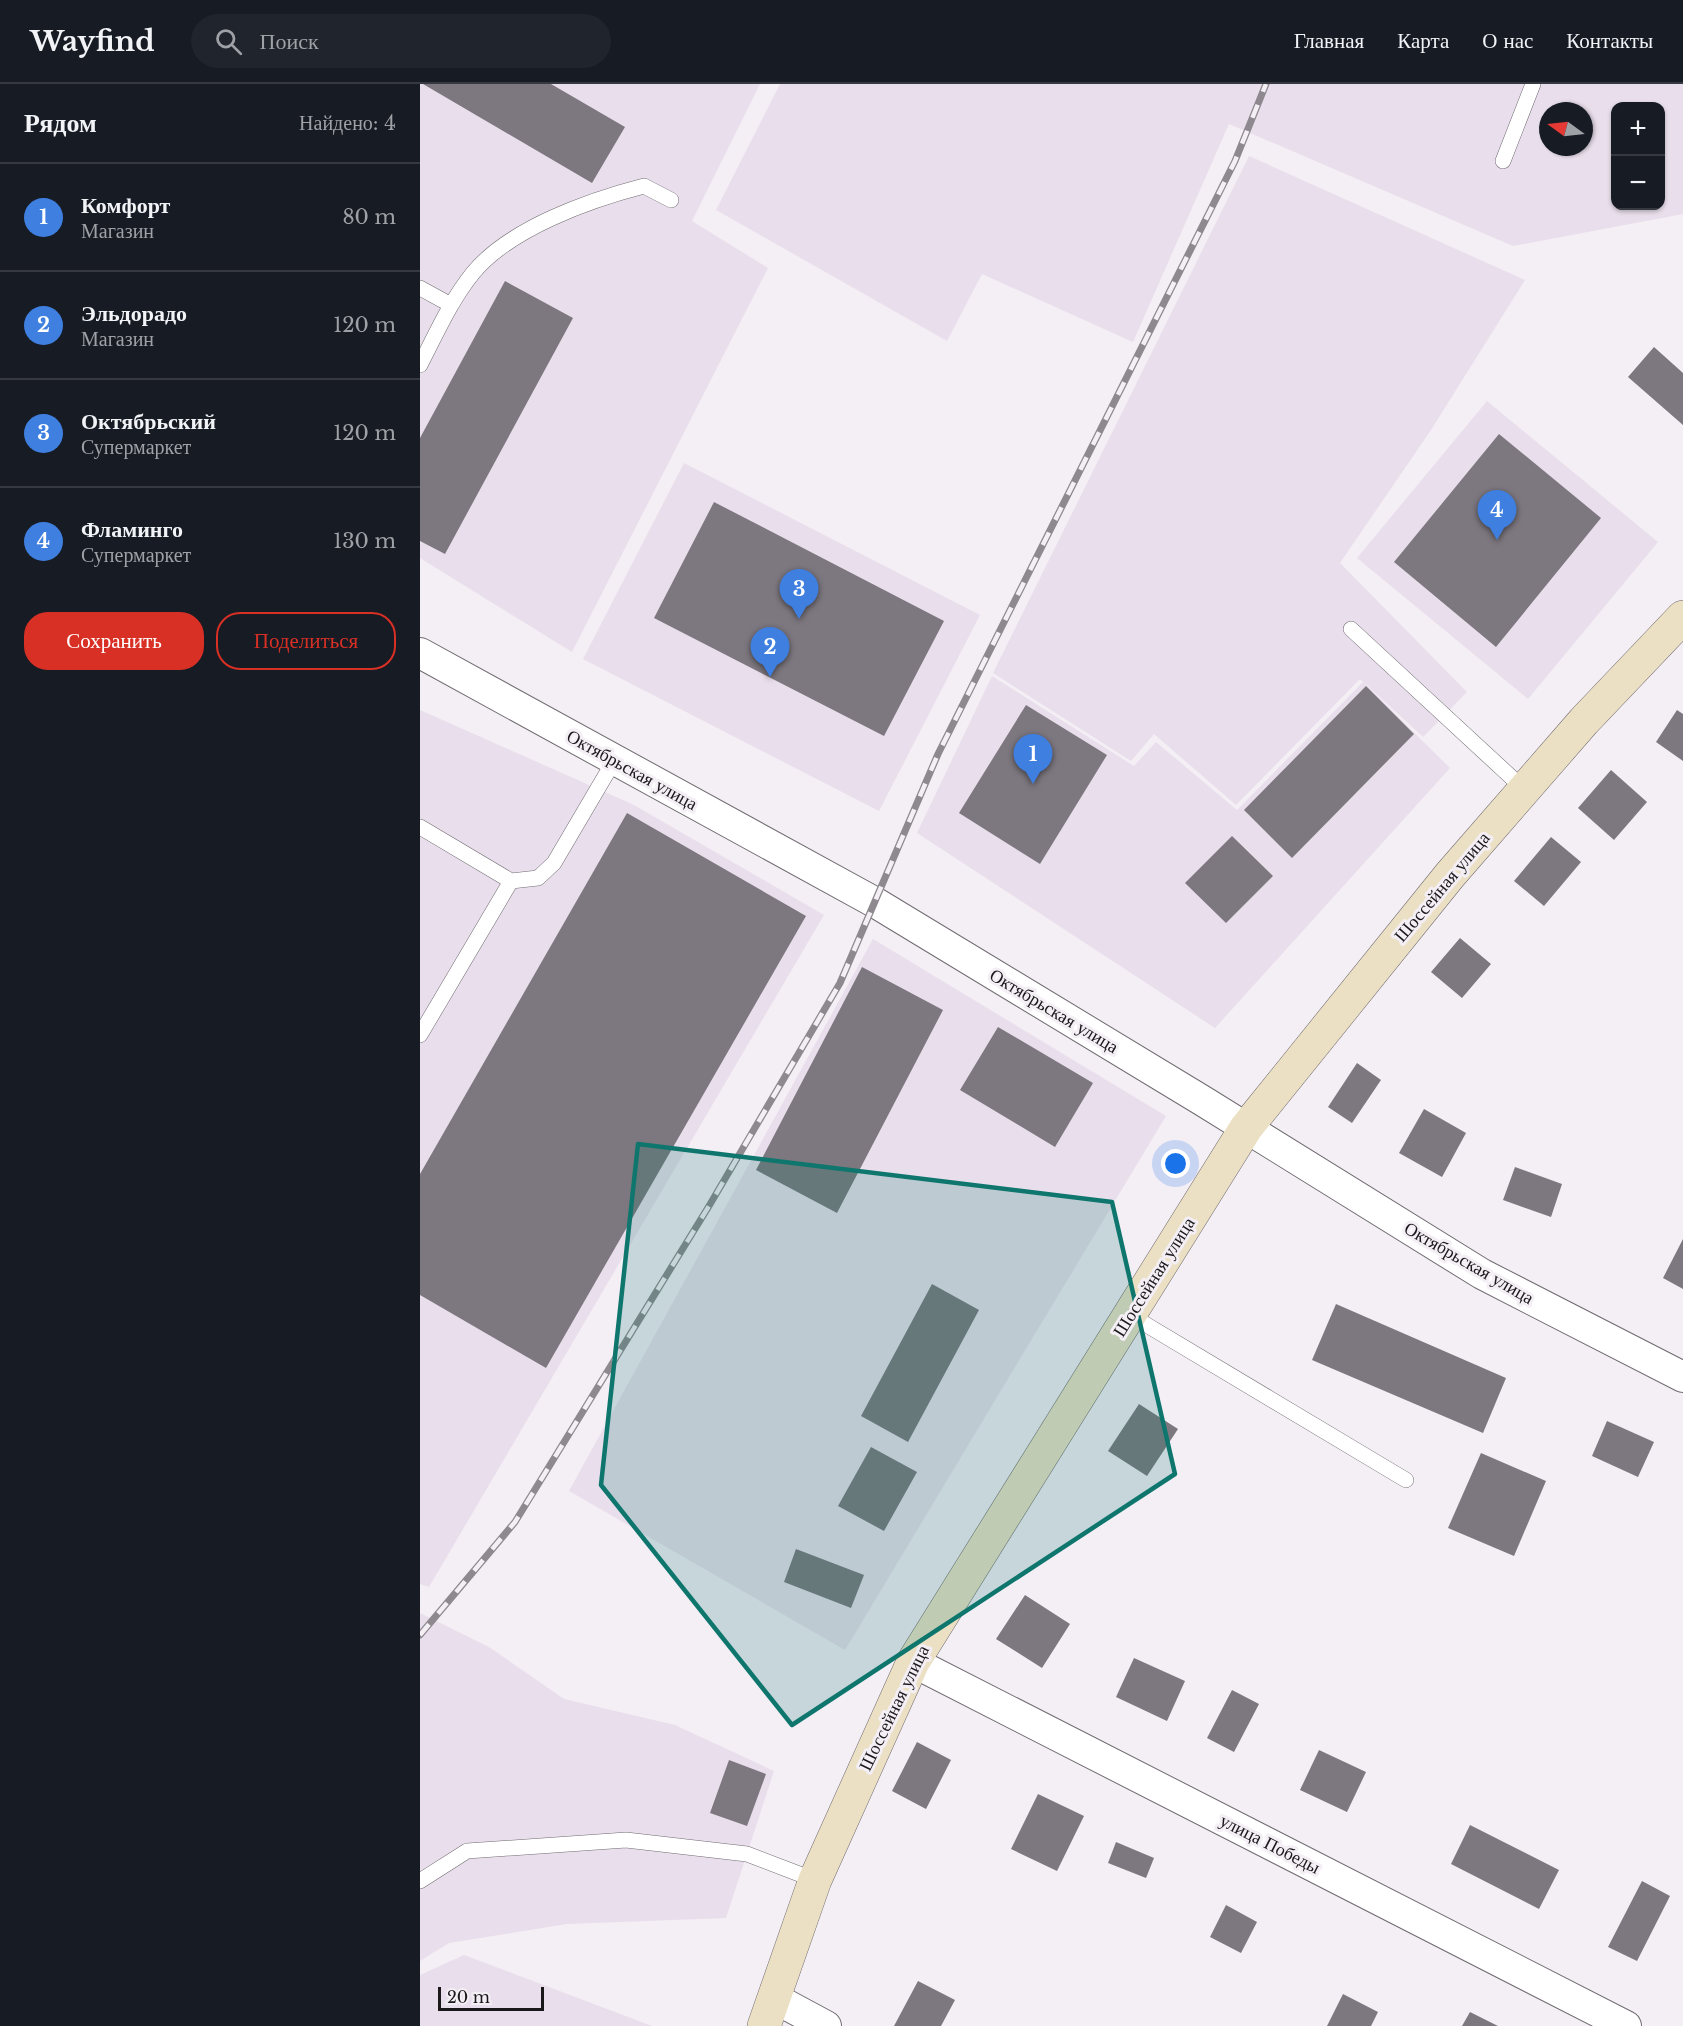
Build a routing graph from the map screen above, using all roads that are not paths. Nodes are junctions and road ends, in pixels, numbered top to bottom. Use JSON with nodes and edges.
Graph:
{"nodes":[{"id":1,"x":1533,"y":84,"type":"edge"},
{"id":2,"x":1503,"y":161,"type":"dead end"},
{"id":3,"x":671,"y":200,"type":"dead end"},
{"id":4,"x":420,"y":288,"type":"edge"},
{"id":5,"x":451,"y":305,"type":"junction"},
{"id":6,"x":420,"y":365,"type":"edge"},
{"id":7,"x":1683,"y":617,"type":"edge"},
{"id":8,"x":1351,"y":629,"type":"dead end"},
{"id":9,"x":420,"y":652,"type":"edge"},
{"id":10,"x":614,"y":761,"type":"junction"},
{"id":11,"x":1524,"y":789,"type":"junction"},
{"id":12,"x":420,"y":827,"type":"edge"},
{"id":13,"x":511,"y":881,"type":"junction"},
{"id":14,"x":420,"y":1035,"type":"edge"},
{"id":15,"x":1246,"y":1128,"type":"junction"},
{"id":16,"x":1130,"y":1315,"type":"junction"},
{"id":17,"x":1683,"y":1377,"type":"edge"},
{"id":18,"x":1406,"y":1480,"type":"dead end"},
{"id":19,"x":914,"y":1662,"type":"junction"},
{"id":20,"x":815,"y":1880,"type":"junction"},
{"id":21,"x":420,"y":1881,"type":"edge"},
{"id":22,"x":769,"y":2012,"type":"edge"},
{"id":23,"x":826,"y":2026,"type":"edge"},
{"id":24,"x":1626,"y":2026,"type":"edge"}],
"edges":[{"from":1,"to":2,"type":"lane"},
{"from":3,"to":5,"type":"lane"},
{"from":4,"to":5,"type":"lane"},
{"from":5,"to":6,"type":"lane"},
{"from":7,"to":11,"type":"main road","name":"Шоссейная улица"},
{"from":8,"to":11,"type":"lane"},
{"from":9,"to":10,"type":"street","name":"Октябрьская улица"},
{"from":10,"to":13,"type":"lane"},
{"from":10,"to":15,"type":"street","name":"Октябрьская улица"},
{"from":11,"to":15,"type":"main road","name":"Шоссейная улица"},
{"from":12,"to":13,"type":"lane"},
{"from":13,"to":14,"type":"lane"},
{"from":15,"to":16,"type":"main road","name":"Шоссейная улица"},
{"from":15,"to":17,"type":"street","name":"Октябрьская улица"},
{"from":16,"to":18,"type":"lane"},
{"from":16,"to":19,"type":"main road","name":"Шоссейная улица"},
{"from":19,"to":20,"type":"main road","name":"Шоссейная улица"},
{"from":19,"to":24,"type":"street","name":"улица Победы"},
{"from":20,"to":21,"type":"lane"},
{"from":20,"to":22,"type":"main road","name":"Шоссейная улица"},
{"from":22,"to":23,"type":"street"}]}
